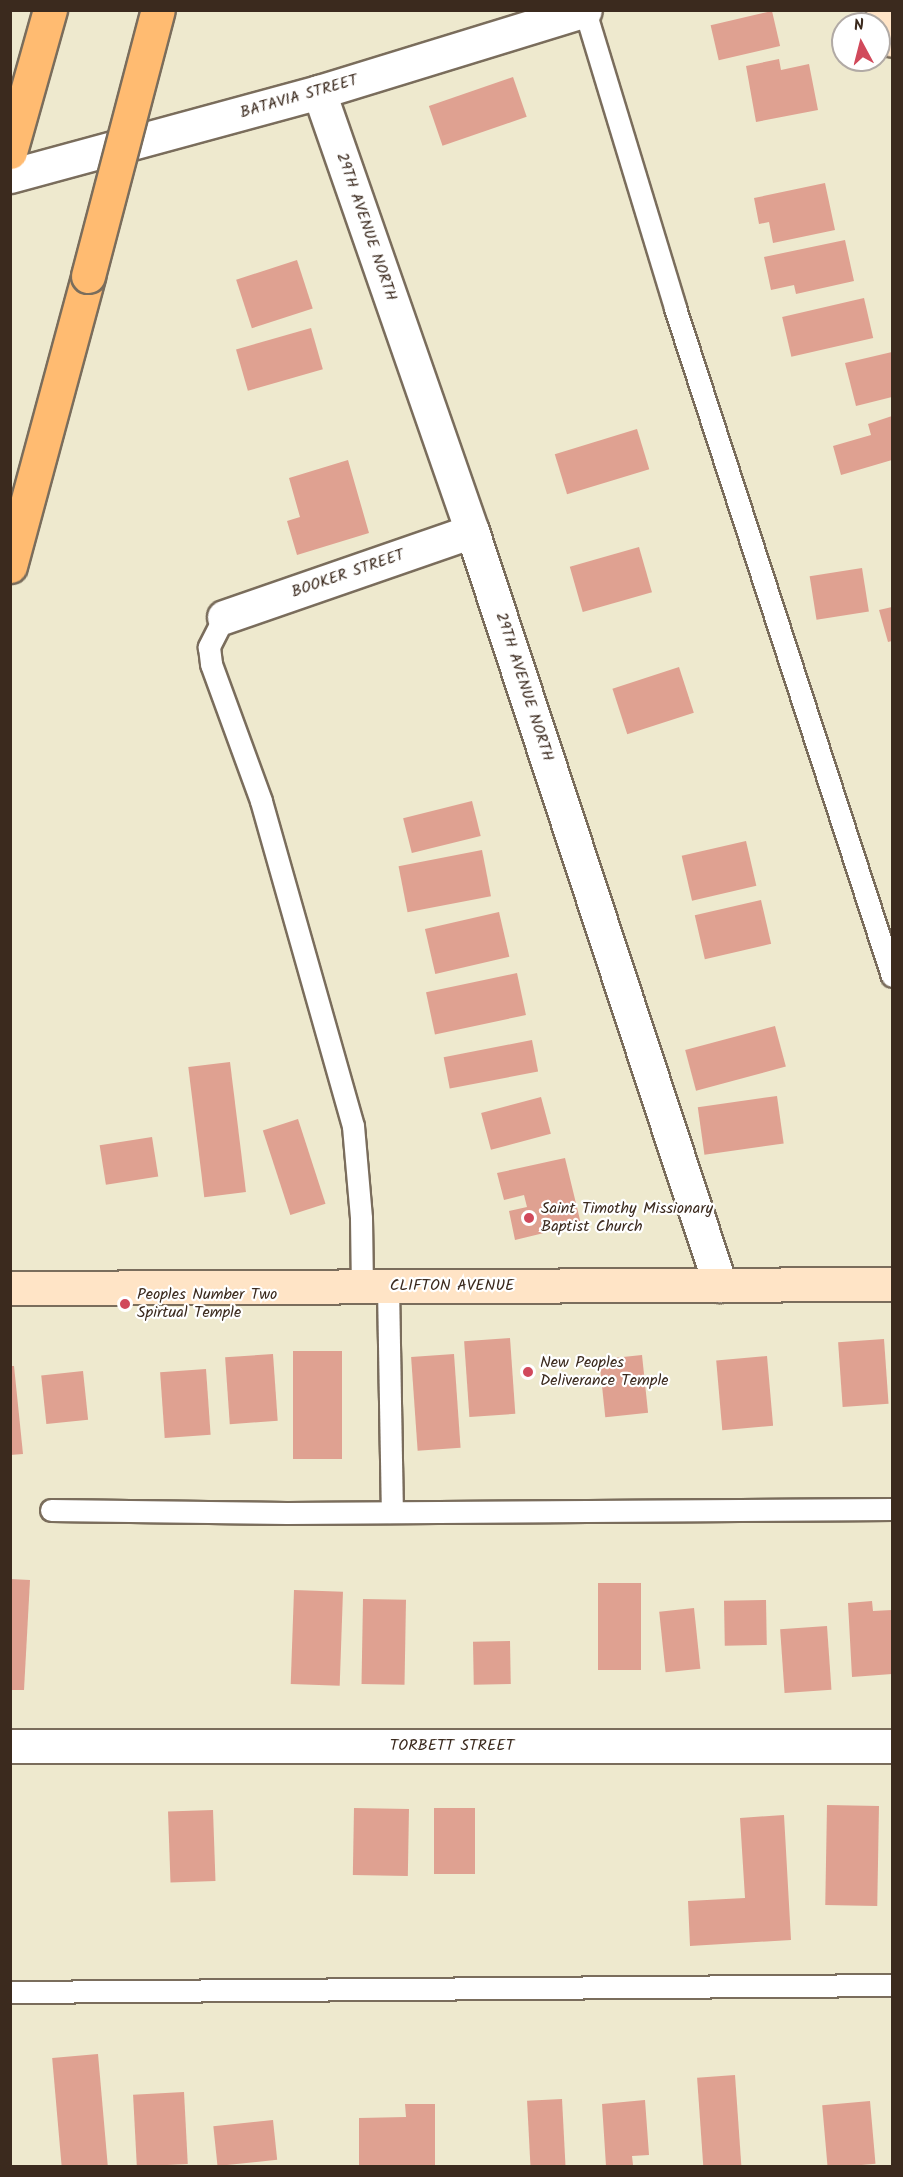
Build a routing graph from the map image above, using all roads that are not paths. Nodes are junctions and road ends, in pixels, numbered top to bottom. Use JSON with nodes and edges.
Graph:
{"nodes":[{"id":1,"x":50,"y":10,"type":"edge"},
{"id":2,"x":158,"y":10,"type":"edge"},
{"id":3,"x":883,"y":10,"type":"edge"},
{"id":4,"x":585,"y":11,"type":"edge"},
{"id":5,"x":892,"y":40,"type":"edge"},
{"id":6,"x":319,"y":92,"type":"junction"},
{"id":7,"x":10,"y":152,"type":"edge"},
{"id":8,"x":10,"y":176,"type":"edge"},
{"id":9,"x":472,"y":531,"type":"junction"},
{"id":10,"x":10,"y":566,"type":"edge"},
{"id":11,"x":224,"y":617,"type":"joint"},
{"id":12,"x":892,"y":976,"type":"edge"},
{"id":13,"x":892,"y":1284,"type":"edge"},
{"id":14,"x":720,"y":1285,"type":"junction"},
{"id":15,"x":375,"y":1287,"type":"junction"},
{"id":16,"x":10,"y":1288,"type":"edge"},
{"id":17,"x":892,"y":1509,"type":"edge"},
{"id":18,"x":51,"y":1510,"type":"dead end"},
{"id":19,"x":392,"y":1512,"type":"junction"},
{"id":20,"x":10,"y":1746,"type":"edge"},
{"id":21,"x":892,"y":1746,"type":"edge"},
{"id":22,"x":892,"y":1985,"type":"edge"},
{"id":23,"x":10,"y":1992,"type":"edge"}],
"edges":[{"from":1,"to":7,"type":"highway"},
{"from":2,"to":10,"type":"highway","bridge":true},
{"from":3,"to":5,"type":"street"},
{"from":4,"to":6,"type":"street","name":"BATAVIA STREET"},
{"from":4,"to":12,"type":"lane"},
{"from":6,"to":8,"type":"street","name":"BATAVIA STREET"},
{"from":6,"to":9,"type":"street","name":"29TH AVENUE NORTH"},
{"from":9,"to":11,"type":"street","name":"BOOKER STREET"},
{"from":9,"to":14,"type":"street","name":"29TH AVENUE NORTH"},
{"from":11,"to":15,"type":"lane"},
{"from":13,"to":14,"type":"street","name":"CLIFTON AVENUE"},
{"from":14,"to":15,"type":"street","name":"CLIFTON AVENUE"},
{"from":15,"to":16,"type":"street","name":"CLIFTON AVENUE"},
{"from":15,"to":19,"type":"lane"},
{"from":17,"to":19,"type":"lane"},
{"from":18,"to":19,"type":"lane"},
{"from":20,"to":21,"type":"street","name":"TORBETT STREET"},
{"from":22,"to":23,"type":"lane"}]}
